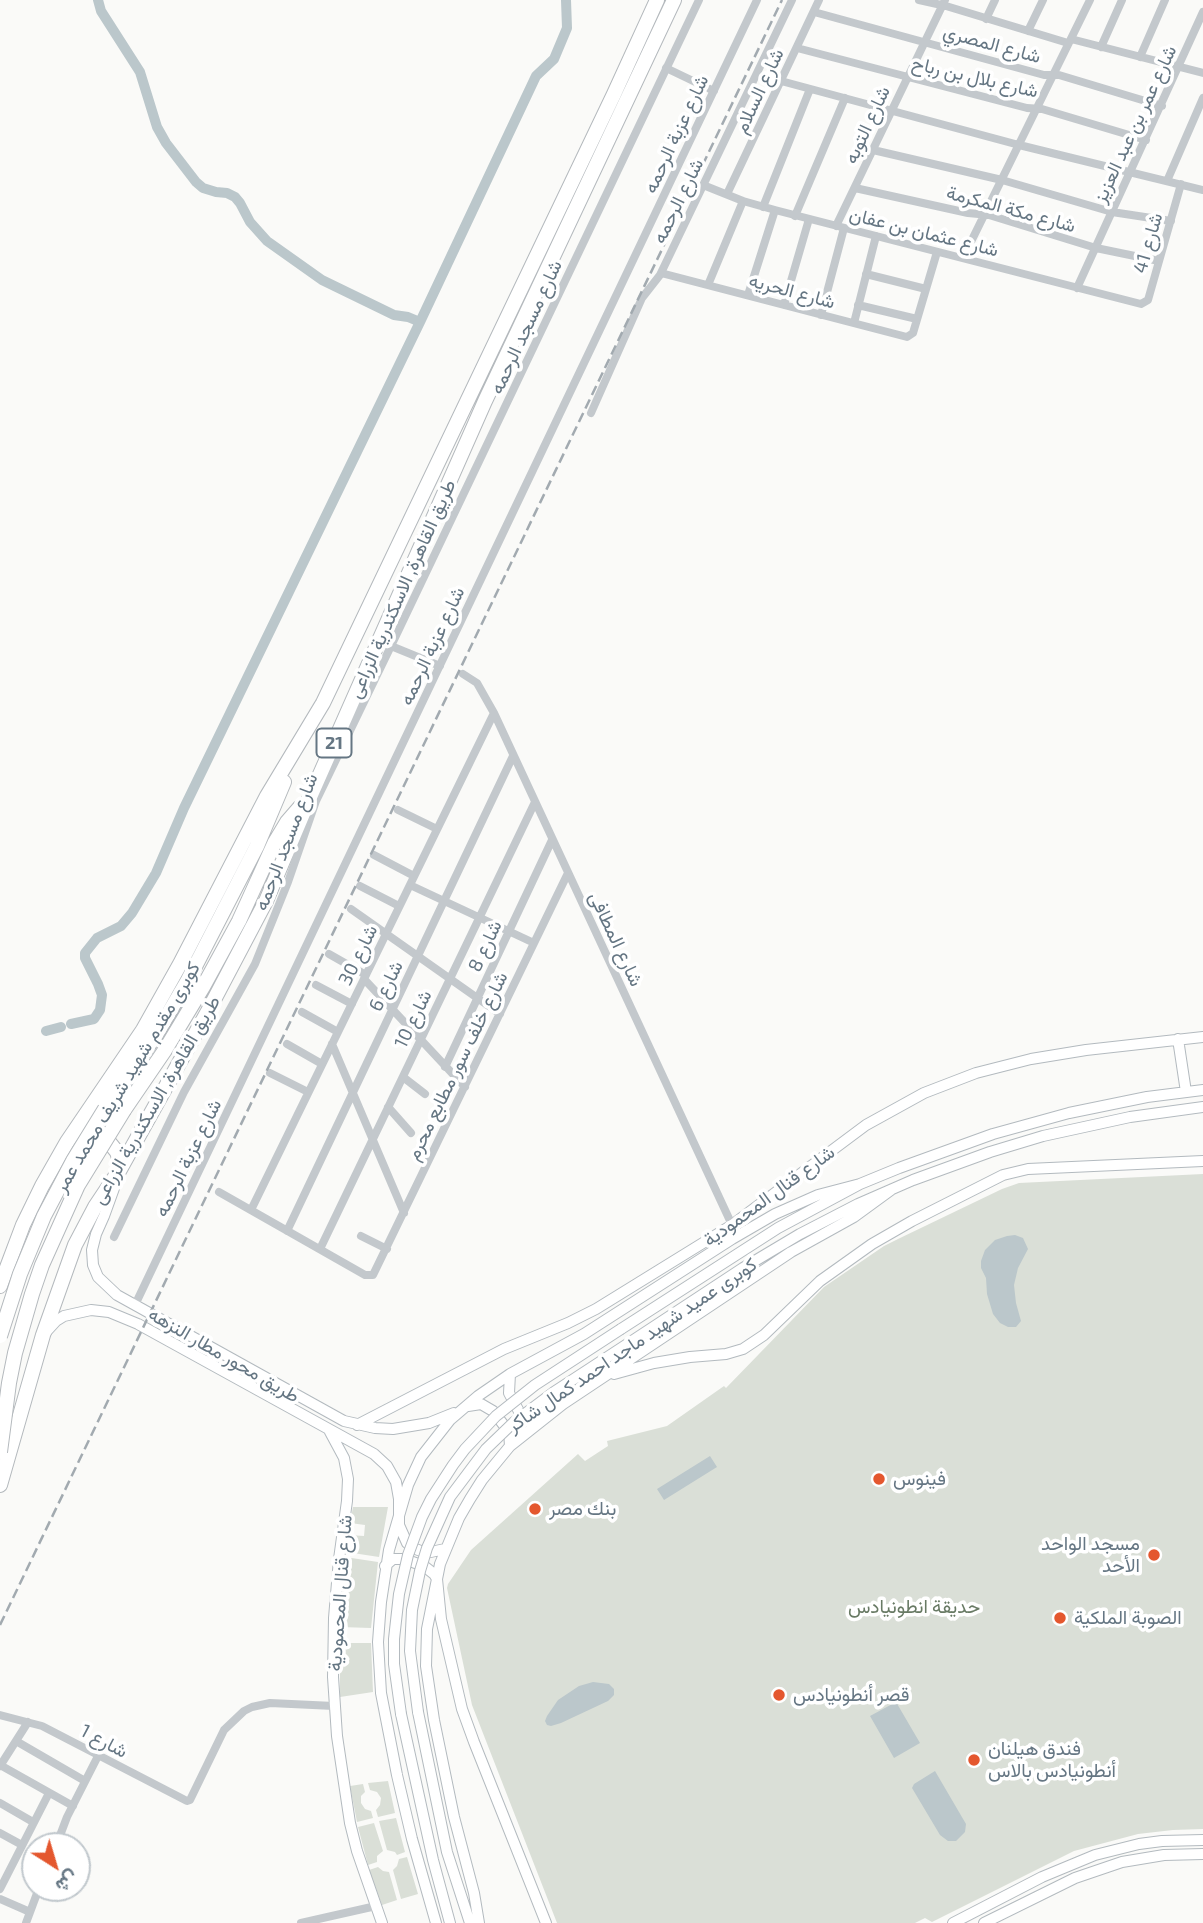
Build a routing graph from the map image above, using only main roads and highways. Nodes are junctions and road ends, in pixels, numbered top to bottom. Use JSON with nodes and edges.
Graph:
{"nodes":[{"id":1,"x":657,"y":0,"type":"edge"},
{"id":2,"x":674,"y":0,"type":"edge"},
{"id":3,"x":299,"y":745,"type":"junction"},
{"id":4,"x":310,"y":797,"type":"junction"},
{"id":5,"x":1203,"y":1037,"type":"edge"},
{"id":6,"x":1178,"y":1039,"type":"junction"},
{"id":7,"x":1203,"y":1090,"type":"edge"},
{"id":8,"x":1186,"y":1092,"type":"junction"},
{"id":9,"x":1203,"y":1107,"type":"edge"},
{"id":10,"x":67,"y":1142,"type":"junction"},
{"id":11,"x":1203,"y":1161,"type":"edge"},
{"id":12,"x":119,"y":1171,"type":"junction"},
{"id":13,"x":860,"y":1184,"type":"junction"},
{"id":14,"x":891,"y":1190,"type":"junction"},
{"id":15,"x":0,"y":1286,"type":"edge"},
{"id":16,"x":43,"y":1335,"type":"junction"},
{"id":17,"x":0,"y":1336,"type":"edge"},
{"id":18,"x":510,"y":1374,"type":"junction"},
{"id":19,"x":601,"y":1378,"type":"junction"},
{"id":20,"x":24,"y":1396,"type":"junction"},
{"id":21,"x":0,"y":1403,"type":"edge"},
{"id":22,"x":463,"y":1408,"type":"junction"},
{"id":23,"x":541,"y":1420,"type":"junction"},
{"id":24,"x":357,"y":1425,"type":"junction"},
{"id":25,"x":328,"y":1429,"type":"junction"},
{"id":26,"x":510,"y":1446,"type":"junction"},
{"id":27,"x":0,"y":1452,"type":"edge"},
{"id":28,"x":0,"y":1485,"type":"edge"},
{"id":29,"x":398,"y":1518,"type":"junction"},
{"id":30,"x":445,"y":1549,"type":"junction"},
{"id":31,"x":385,"y":1566,"type":"junction"},
{"id":32,"x":437,"y":1579,"type":"junction"},
{"id":33,"x":1203,"y":1840,"type":"edge"},
{"id":34,"x":1203,"y":1854,"type":"edge"},
{"id":35,"x":1003,"y":1898,"type":"junction"},
{"id":36,"x":430,"y":1904,"type":"junction"},
{"id":37,"x":1010,"y":1910,"type":"junction"},
{"id":38,"x":382,"y":1923,"type":"edge"},
{"id":39,"x":426,"y":1923,"type":"edge"},
{"id":40,"x":436,"y":1923,"type":"edge"},
{"id":41,"x":450,"y":1923,"type":"edge"},
{"id":42,"x":470,"y":1923,"type":"edge"},
{"id":43,"x":479,"y":1923,"type":"edge"},
{"id":44,"x":547,"y":1923,"type":"edge"},
{"id":45,"x":953,"y":1923,"type":"edge"},
{"id":46,"x":984,"y":1923,"type":"edge"}],
"edges":[{"from":1,"to":3,"type":"highway","name":"طريق القاهرة, الاسكندرية الزراعى","number":"21"},
{"from":2,"to":4,"type":"highway","name":"طريق القاهرة, الاسكندرية الزراعى","number":"21"},
{"from":3,"to":10,"type":"highway","name":"طريق القاهرة, الاسكندرية الزراعى","number":"21"},
{"from":3,"to":17,"type":"highway","name":"كوبرى مقدم شهيد شريف محمد عمر","bridge":true},
{"from":4,"to":12,"type":"highway","name":"طريق القاهرة, الاسكندرية الزراعى","number":"21"},
{"from":4,"to":27,"type":"highway","name":"كوبرى مقدم شهيد شريف محمد عمر","bridge":true},
{"from":5,"to":6,"type":"main road","name":"شارع قنال المحمودية"},
{"from":6,"to":8,"type":"main road"},
{"from":6,"to":24,"type":"main road","name":"شارع قنال المحمودية"},
{"from":7,"to":8,"type":"main road"},
{"from":8,"to":13,"type":"main road"},
{"from":9,"to":14,"type":"main road"},
{"from":10,"to":12,"type":"highway"},
{"from":10,"to":15,"type":"highway","name":"طريق القاهرة, الاسكندرية الزراعى","number":"21"},
{"from":11,"to":19,"type":"main road"},
{"from":12,"to":16,"type":"highway","name":"طريق القاهرة, الاسكندرية الزراعى","number":"21"},
{"from":12,"to":24,"type":"main road","name":"طريق محور مطار النزهه"},
{"from":13,"to":18,"type":"main road"},
{"from":13,"to":41,"type":"main road","name":"كوبرى عميد شهيد ماجد احمد كمال شاكر","bridge":true},
{"from":14,"to":19,"type":"main road"},
{"from":14,"to":42,"type":"main road","name":"كوبرى عميد شهيد ماجد احمد كمال شاكر","bridge":true},
{"from":16,"to":20,"type":"highway","name":"طريق القاهرة, الاسكندرية الزراعى","number":"21"},
{"from":16,"to":25,"type":"main road","name":"طريق محور مطار النزهه"},
{"from":18,"to":22,"type":"main road"},
{"from":18,"to":23,"type":"main road"},
{"from":19,"to":23,"type":"main road"},
{"from":20,"to":21,"type":"highway"},
{"from":20,"to":28,"type":"highway","name":"طريق القاهرة, الاسكندرية الزراعى","number":"21"},
{"from":22,"to":24,"type":"main road","name":"طريق محور مطار النزهه"},
{"from":22,"to":26,"type":"main road"},
{"from":22,"to":29,"type":"main road"},
{"from":23,"to":26,"type":"main road"},
{"from":25,"to":29,"type":"main road","name":"طريق محور مطار النزهه"},
{"from":25,"to":38,"type":"main road","name":"شارع قنال المحمودية"},
{"from":26,"to":30,"type":"main road"},
{"from":29,"to":30,"type":"main road"},
{"from":29,"to":31,"type":"main road"},
{"from":30,"to":32,"type":"main road"},
{"from":31,"to":32,"type":"main road"},
{"from":31,"to":36,"type":"main road"},
{"from":32,"to":43,"type":"main road"},
{"from":32,"to":44,"type":"main road"},
{"from":33,"to":35,"type":"main road"},
{"from":34,"to":37,"type":"main road"},
{"from":35,"to":37,"type":"main road"},
{"from":35,"to":45,"type":"main road"},
{"from":36,"to":39,"type":"main road"},
{"from":36,"to":40,"type":"main road"},
{"from":37,"to":46,"type":"main road"}]}
